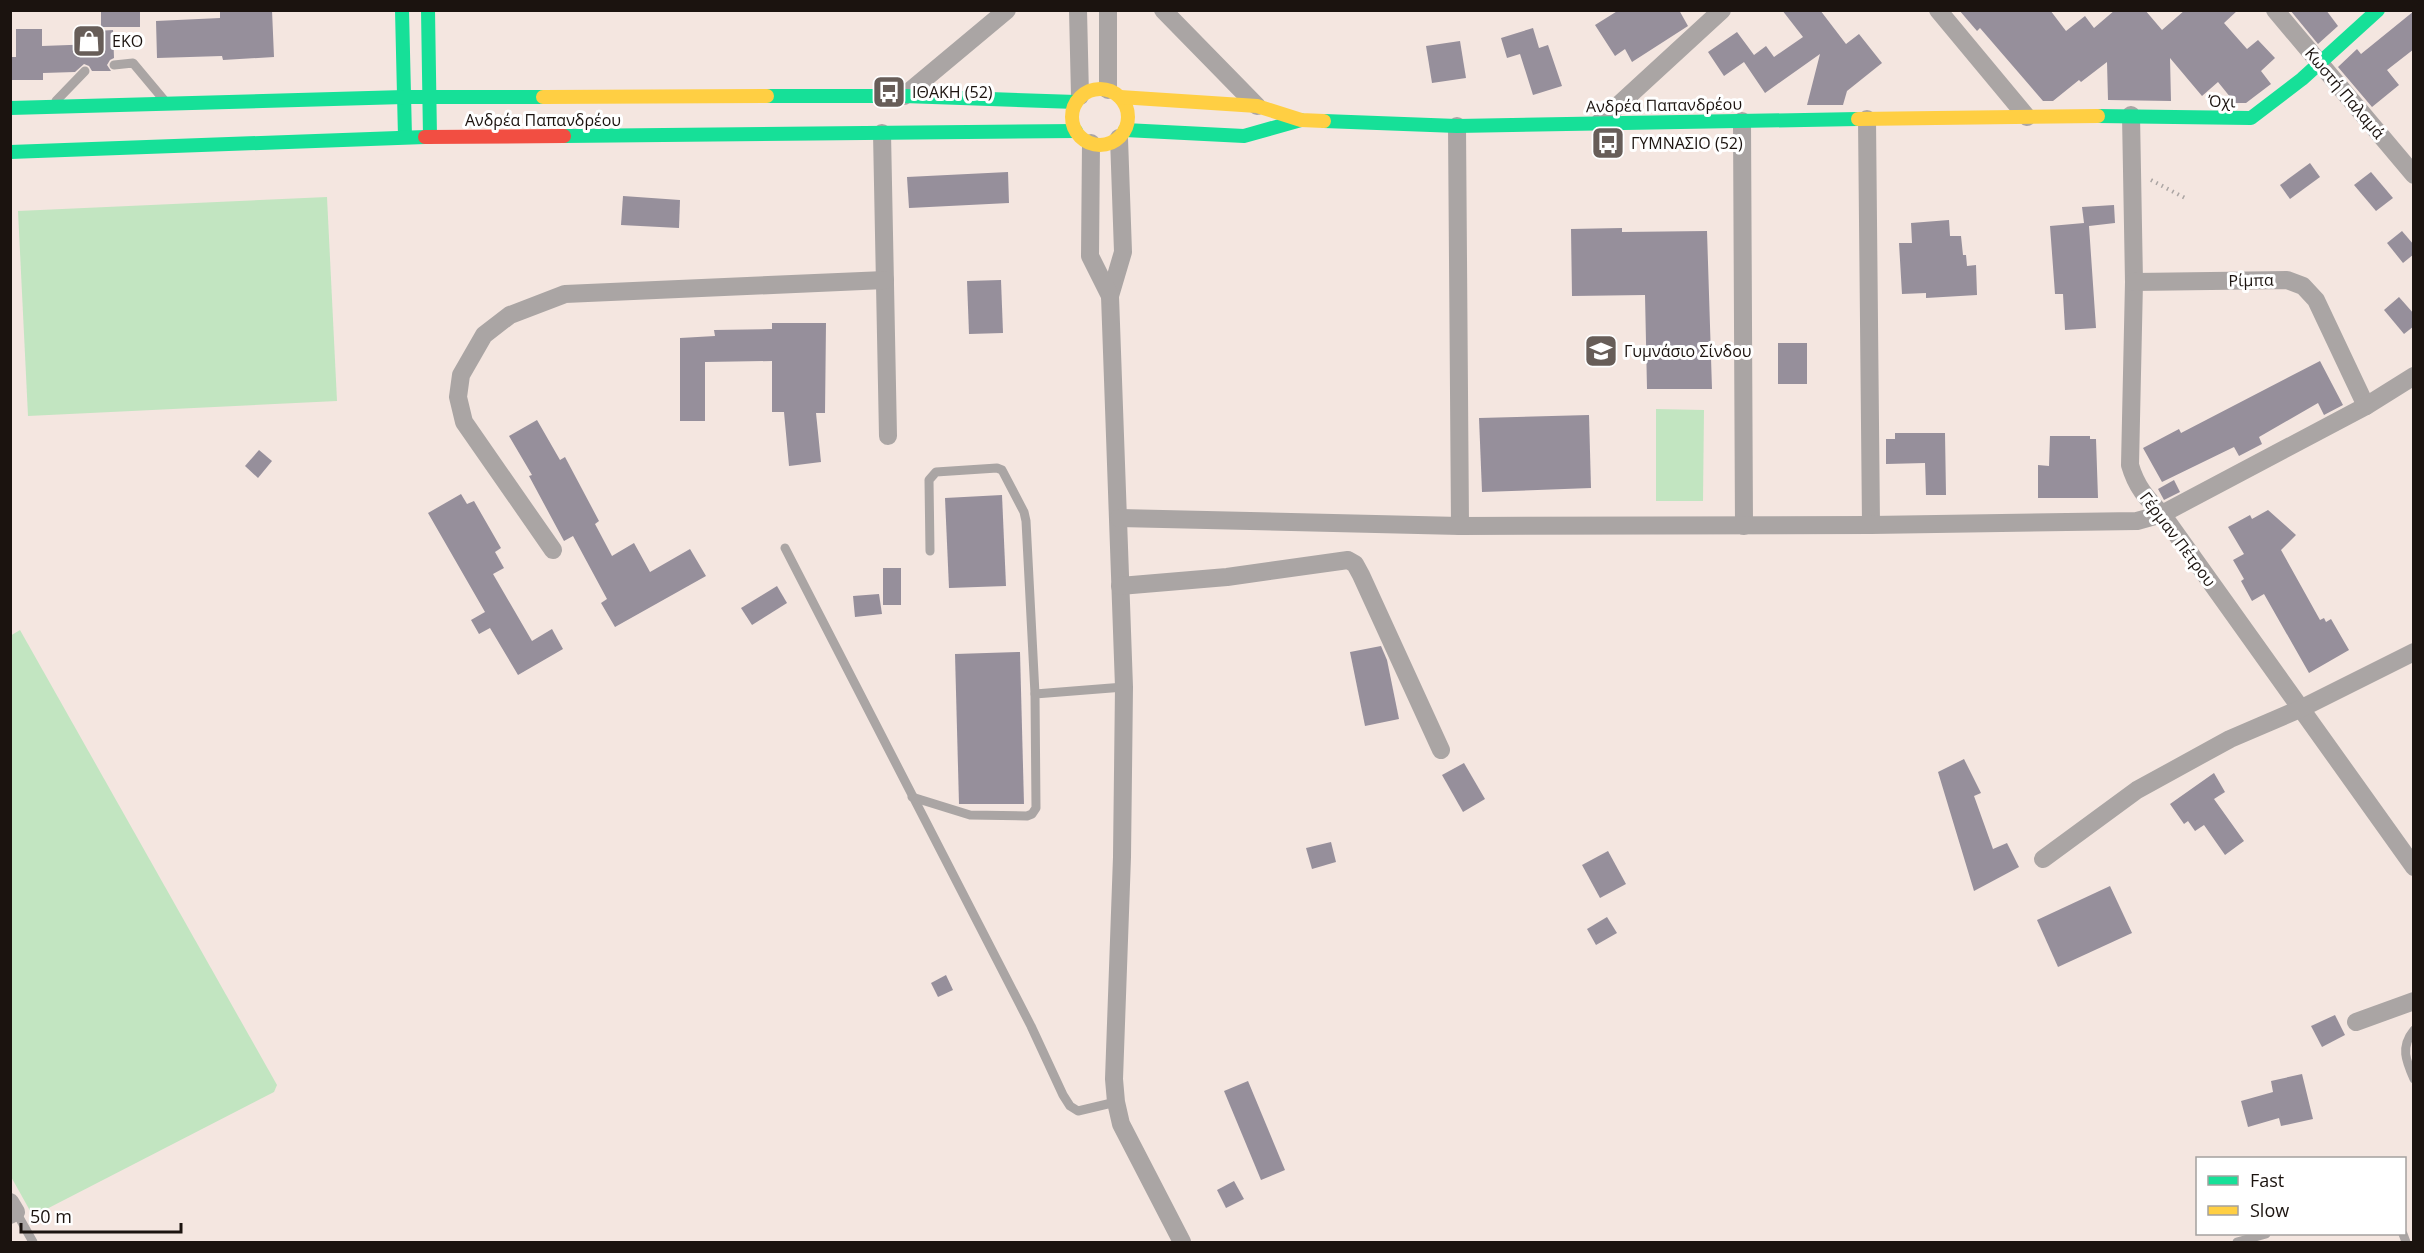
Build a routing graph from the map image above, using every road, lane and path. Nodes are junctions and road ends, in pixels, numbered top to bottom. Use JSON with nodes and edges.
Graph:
{"nodes":[{"id":1,"x":402,"y":10,"type":"edge"},
{"id":2,"x":428,"y":10,"type":"edge"},
{"id":3,"x":1007,"y":10,"type":"edge"},
{"id":4,"x":1078,"y":10,"type":"edge"},
{"id":5,"x":1108,"y":10,"type":"edge"},
{"id":6,"x":1163,"y":10,"type":"edge"},
{"id":7,"x":1722,"y":10,"type":"edge"},
{"id":8,"x":1938,"y":10,"type":"edge"},
{"id":9,"x":2275,"y":10,"type":"edge"},
{"id":10,"x":2378,"y":10,"type":"edge"},
{"id":11,"x":2320,"y":63,"type":"junction"},
{"id":12,"x":114,"y":65,"type":"dead end"},
{"id":13,"x":85,"y":71,"type":"dead end"},
{"id":14,"x":1114,"y":93,"type":"junction"},
{"id":15,"x":430,"y":96,"type":"junction"},
{"id":16,"x":904,"y":96,"type":"junction"},
{"id":17,"x":404,"y":97,"type":"junction"},
{"id":18,"x":1078,"y":99,"type":"junction"},
{"id":19,"x":167,"y":104,"type":"junction"},
{"id":20,"x":1257,"y":106,"type":"junction"},
{"id":21,"x":50,"y":107,"type":"junction"},
{"id":22,"x":10,"y":108,"type":"edge"},
{"id":23,"x":2131,"y":115,"type":"junction"},
{"id":24,"x":2027,"y":117,"type":"junction"},
{"id":25,"x":1867,"y":119,"type":"junction"},
{"id":26,"x":1301,"y":120,"type":"junction"},
{"id":27,"x":1742,"y":121,"type":"junction"},
{"id":28,"x":1599,"y":123,"type":"junction"},
{"id":29,"x":1457,"y":126,"type":"junction"},
{"id":30,"x":1076,"y":131,"type":"junction"},
{"id":31,"x":882,"y":134,"type":"junction"},
{"id":32,"x":1122,"y":134,"type":"junction"},
{"id":33,"x":405,"y":137,"type":"junction"},
{"id":34,"x":430,"y":137,"type":"junction"},
{"id":35,"x":1091,"y":143,"type":"junction"},
{"id":36,"x":10,"y":152,"type":"edge"},
{"id":37,"x":2131,"y":170,"type":"junction"},
{"id":38,"x":2414,"y":175,"type":"edge"},
{"id":39,"x":2185,"y":198,"type":"dead end"},
{"id":40,"x":885,"y":279,"type":"junction"},
{"id":41,"x":2134,"y":282,"type":"junction"},
{"id":42,"x":1110,"y":296,"type":"junction"},
{"id":43,"x":2414,"y":376,"type":"edge"},
{"id":44,"x":2366,"y":406,"type":"junction"},
{"id":45,"x":888,"y":436,"type":"dead end"},
{"id":46,"x":2162,"y":514,"type":"junction"},
{"id":47,"x":1119,"y":518,"type":"junction"},
{"id":48,"x":1871,"y":525,"type":"junction"},
{"id":49,"x":1460,"y":526,"type":"junction"},
{"id":50,"x":1744,"y":526,"type":"junction"},
{"id":51,"x":785,"y":548,"type":"dead end"},
{"id":52,"x":553,"y":550,"type":"dead end"},
{"id":53,"x":930,"y":551,"type":"dead end"},
{"id":54,"x":1120,"y":586,"type":"junction"},
{"id":55,"x":2414,"y":652,"type":"edge"},
{"id":56,"x":1124,"y":687,"type":"junction"},
{"id":57,"x":1035,"y":694,"type":"junction"},
{"id":58,"x":2300,"y":709,"type":"junction"},
{"id":59,"x":1442,"y":750,"type":"dead end"},
{"id":60,"x":912,"y":797,"type":"junction"},
{"id":61,"x":2043,"y":859,"type":"dead end"},
{"id":62,"x":2414,"y":867,"type":"edge"},
{"id":63,"x":2414,"y":1001,"type":"edge"},
{"id":64,"x":2356,"y":1022,"type":"dead end"},
{"id":65,"x":2414,"y":1030,"type":"edge"},
{"id":66,"x":2414,"y":1079,"type":"edge"},
{"id":67,"x":1116,"y":1102,"type":"junction"},
{"id":68,"x":12,"y":1210,"type":"edge"},
{"id":69,"x":2260,"y":1235,"type":"edge"},
{"id":70,"x":33,"y":1242,"type":"edge"},
{"id":71,"x":1182,"y":1242,"type":"edge"},
{"id":72,"x":2237,"y":1242,"type":"edge"}],
"edges":[{"from":1,"to":17,"type":"street"},
{"from":2,"to":15,"type":"street"},
{"from":3,"to":16,"type":"street"},
{"from":4,"to":18,"type":"street"},
{"from":5,"to":14,"type":"street"},
{"from":6,"to":20,"type":"street"},
{"from":7,"to":28,"type":"street"},
{"from":8,"to":24,"type":"street"},
{"from":9,"to":11,"type":"street","name":"Κωστή Παλαμά"},
{"from":10,"to":11,"type":"street","name":"Όχι"},
{"from":11,"to":23,"type":"street","name":"Όχι"},
{"from":11,"to":38,"type":"street","name":"Κωστή Παλαμά"},
{"from":12,"to":19,"type":"lane"},
{"from":13,"to":21,"type":"lane"},
{"from":14,"to":18,"type":"street"},
{"from":14,"to":20,"type":"street","name":"Ανδρέα Παπανδρέου"},
{"from":14,"to":32,"type":"street"},
{"from":15,"to":16,"type":"street","name":"Ανδρέα Παπανδρέου"},
{"from":15,"to":17,"type":"street","name":"Ανδρέα Παπανδρέου"},
{"from":15,"to":34,"type":"street"},
{"from":16,"to":18,"type":"street","name":"Ανδρέα Παπανδρέου"},
{"from":17,"to":19,"type":"street","name":"Ανδρέα Παπανδρέου"},
{"from":17,"to":33,"type":"street"},
{"from":18,"to":30,"type":"street"},
{"from":19,"to":21,"type":"street","name":"Ανδρέα Παπανδρέου"},
{"from":20,"to":26,"type":"street","name":"Ανδρέα Παπανδρέου"},
{"from":21,"to":22,"type":"street","name":"Ανδρέα Παπανδρέου"},
{"from":23,"to":24,"type":"street","name":"Όχι"},
{"from":23,"to":37,"type":"street","name":"Γέρμαν Πέτρου"},
{"from":24,"to":25,"type":"street","name":"Ανδρέα Παπανδρέου"},
{"from":25,"to":27,"type":"street","name":"Ανδρέα Παπανδρέου"},
{"from":25,"to":48,"type":"street"},
{"from":26,"to":29,"type":"street","name":"Ανδρέα Παπανδρέου"},
{"from":26,"to":32,"type":"street","name":"Ανδρέα Παπανδρέου"},
{"from":27,"to":28,"type":"street","name":"Ανδρέα Παπανδρέου"},
{"from":27,"to":50,"type":"street"},
{"from":28,"to":29,"type":"street","name":"Ανδρέα Παπανδρέου"},
{"from":29,"to":49,"type":"street"},
{"from":30,"to":31,"type":"street","name":"Ανδρέα Παπανδρέου"},
{"from":30,"to":35,"type":"street"},
{"from":31,"to":34,"type":"street","name":"Ανδρέα Παπανδρέου"},
{"from":31,"to":40,"type":"street"},
{"from":32,"to":35,"type":"street"},
{"from":32,"to":42,"type":"street"},
{"from":33,"to":34,"type":"street","name":"Ανδρέα Παπανδρέου"},
{"from":33,"to":36,"type":"street","name":"Ανδρέα Παπανδρέου"},
{"from":35,"to":42,"type":"street"},
{"from":37,"to":39,"type":"path"},
{"from":37,"to":41,"type":"street","name":"Γέρμαν Πέτρου"},
{"from":40,"to":45,"type":"street"},
{"from":40,"to":52,"type":"street"},
{"from":41,"to":44,"type":"street","name":"Ρίμπα"},
{"from":41,"to":46,"type":"street","name":"Γέρμαν Πέτρου"},
{"from":42,"to":47,"type":"street"},
{"from":43,"to":44,"type":"street"},
{"from":44,"to":46,"type":"street"},
{"from":46,"to":48,"type":"street"},
{"from":46,"to":58,"type":"street","name":"Γέρμαν Πέτρου"},
{"from":47,"to":49,"type":"street"},
{"from":47,"to":54,"type":"street"},
{"from":48,"to":50,"type":"street"},
{"from":49,"to":50,"type":"street"},
{"from":51,"to":60,"type":"lane"},
{"from":53,"to":57,"type":"lane"},
{"from":54,"to":56,"type":"street"},
{"from":54,"to":59,"type":"street"},
{"from":55,"to":58,"type":"street"},
{"from":56,"to":57,"type":"lane"},
{"from":56,"to":67,"type":"street"},
{"from":57,"to":60,"type":"lane"},
{"from":58,"to":61,"type":"street"},
{"from":58,"to":62,"type":"street","name":"Γέρμαν Πέτρου"},
{"from":60,"to":67,"type":"lane"},
{"from":63,"to":64,"type":"street"},
{"from":65,"to":66,"type":"lane"},
{"from":67,"to":71,"type":"street"},
{"from":68,"to":70,"type":"lane"},
{"from":69,"to":72,"type":"lane"}]}
